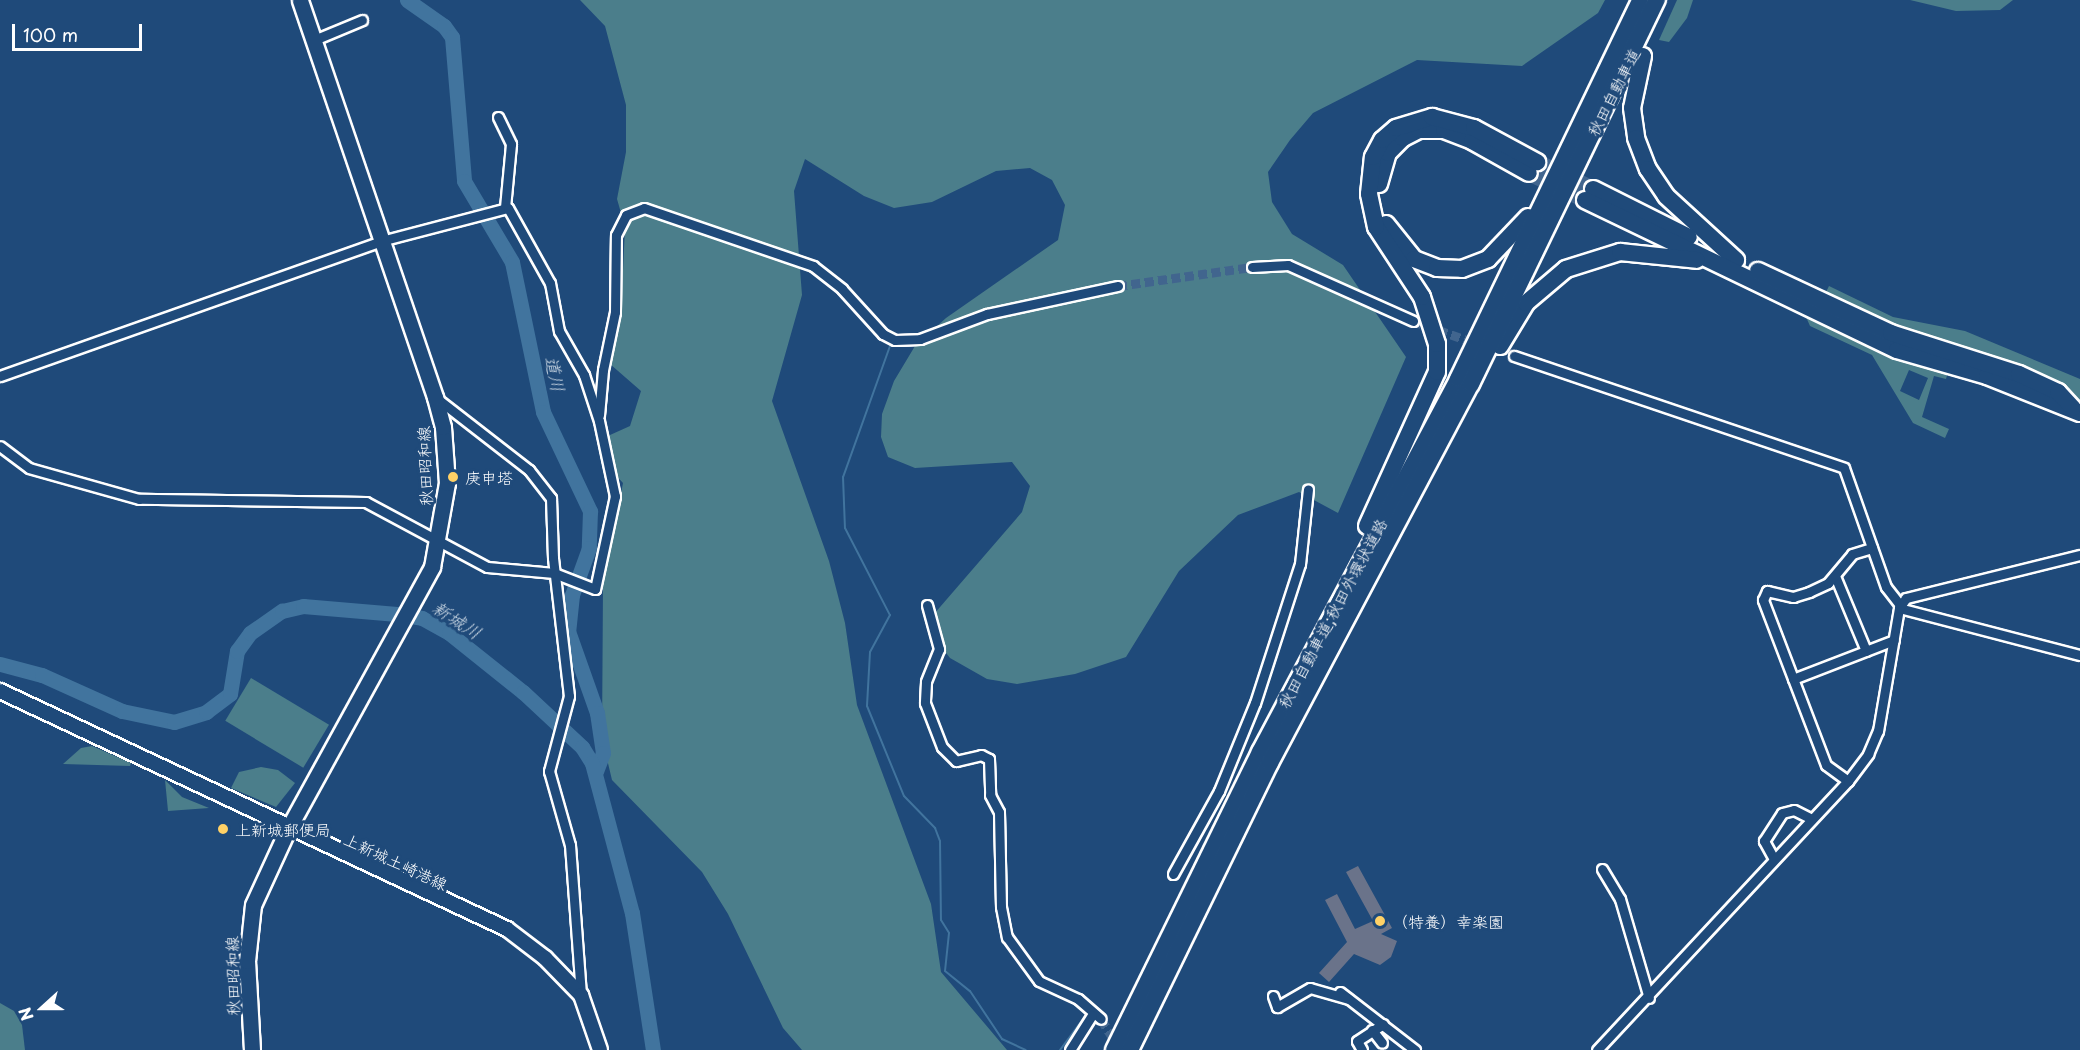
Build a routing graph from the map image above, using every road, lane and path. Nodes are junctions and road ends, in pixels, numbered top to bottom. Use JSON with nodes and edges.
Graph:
{"nodes":[{"id":1,"x":300,"y":0,"type":"edge"},
{"id":2,"x":1640,"y":0,"type":"edge"},
{"id":3,"x":1657,"y":0,"type":"edge"},
{"id":4,"x":1667,"y":0,"type":"edge"},
{"id":5,"x":363,"y":20,"type":"dead end"},
{"id":6,"x":314,"y":40,"type":"junction"},
{"id":7,"x":498,"y":117,"type":"dead end"},
{"id":8,"x":1561,"y":180,"type":"junction"},
{"id":9,"x":1589,"y":195,"type":"tunnel mouth"},
{"id":10,"x":1546,"y":196,"type":"junction"},
{"id":11,"x":506,"y":208,"type":"junction"},
{"id":12,"x":381,"y":241,"type":"junction"},
{"id":13,"x":1730,"y":263,"type":"junction"},
{"id":14,"x":1252,"y":267,"type":"tunnel mouth"},
{"id":15,"x":1118,"y":286,"type":"tunnel mouth"},
{"id":16,"x":1413,"y":321,"type":"tunnel mouth"},
{"id":17,"x":1514,"y":356,"type":"dead end"},
{"id":18,"x":0,"y":366,"type":"edge"},
{"id":19,"x":2,"y":376,"type":"edge"},
{"id":20,"x":435,"y":397,"type":"junction"},
{"id":21,"x":2077,"y":411,"type":"edge"},
{"id":22,"x":599,"y":421,"type":"junction"},
{"id":23,"x":0,"y":446,"type":"edge"},
{"id":24,"x":1428,"y":468,"type":"junction"},
{"id":25,"x":1308,"y":489,"type":"dead end"},
{"id":26,"x":438,"y":540,"type":"junction"},
{"id":27,"x":1872,"y":548,"type":"junction"},
{"id":28,"x":2080,"y":555,"type":"edge"},
{"id":29,"x":554,"y":573,"type":"junction"},
{"id":30,"x":1835,"y":576,"type":"junction"},
{"id":31,"x":927,"y":604,"type":"dead end"},
{"id":32,"x":1900,"y":607,"type":"junction"},
{"id":33,"x":1894,"y":640,"type":"junction"},
{"id":34,"x":1866,"y":651,"type":"junction"},
{"id":35,"x":2080,"y":656,"type":"edge"},
{"id":36,"x":1298,"y":677,"type":"junction"},
{"id":37,"x":1793,"y":679,"type":"junction"},
{"id":38,"x":0,"y":691,"type":"edge"},
{"id":39,"x":1848,"y":781,"type":"junction"},
{"id":40,"x":1812,"y":819,"type":"junction"},
{"id":41,"x":288,"y":829,"type":"junction"},
{"id":42,"x":1774,"y":859,"type":"junction"},
{"id":43,"x":1602,"y":869,"type":"dead end"},
{"id":44,"x":1173,"y":874,"type":"dead end"},
{"id":45,"x":1340,"y":992,"type":"dead end"},
{"id":46,"x":581,"y":995,"type":"junction"},
{"id":47,"x":1273,"y":996,"type":"dead end"},
{"id":48,"x":1649,"y":998,"type":"junction"},
{"id":49,"x":1351,"y":1000,"type":"junction"},
{"id":50,"x":1383,"y":1024,"type":"junction"},
{"id":51,"x":1372,"y":1030,"type":"junction"},
{"id":52,"x":1382,"y":1042,"type":"dead end"},
{"id":53,"x":252,"y":1050,"type":"edge"},
{"id":54,"x":600,"y":1050,"type":"edge"},
{"id":55,"x":1070,"y":1050,"type":"edge"},
{"id":56,"x":1114,"y":1050,"type":"edge"},
{"id":57,"x":1130,"y":1050,"type":"edge"},
{"id":58,"x":1362,"y":1050,"type":"edge"},
{"id":59,"x":1414,"y":1050,"type":"edge"},
{"id":60,"x":1597,"y":1050,"type":"edge"}],
"edges":[{"from":1,"to":6,"type":"main road","name":"秋田昭和線"},
{"from":2,"to":8,"type":"highway","name":"秋田自動車道"},
{"from":3,"to":8,"type":"highway","name":"秋田自動車道"},
{"from":4,"to":13,"type":"highway"},
{"from":5,"to":6,"type":"street"},
{"from":6,"to":12,"type":"main road","name":"秋田昭和線"},
{"from":7,"to":11,"type":"street"},
{"from":8,"to":10,"type":"highway","name":"秋田自動車道;秋田外環状道路"},
{"from":8,"to":24,"type":"highway","name":"秋田自動車道;秋田外環状道路"},
{"from":9,"to":13,"type":"highway"},
{"from":10,"to":36,"type":"highway","name":"秋田自動車道;秋田外環状道路"},
{"from":10,"to":36,"type":"highway"},
{"from":11,"to":12,"type":"street"},
{"from":11,"to":22,"type":"street"},
{"from":12,"to":19,"type":"street"},
{"from":12,"to":20,"type":"main road","name":"秋田昭和線"},
{"from":13,"to":21,"type":"highway"},
{"from":13,"to":24,"type":"highway"},
{"from":14,"to":16,"type":"street"},
{"from":15,"to":22,"type":"street"},
{"from":17,"to":27,"type":"street"},
{"from":18,"to":19,"type":"street"},
{"from":20,"to":26,"type":"main road","name":"秋田昭和線"},
{"from":20,"to":29,"type":"street"},
{"from":22,"to":29,"type":"street"},
{"from":23,"to":26,"type":"street"},
{"from":24,"to":57,"type":"highway","name":"秋田自動車道;秋田外環状道路"},
{"from":25,"to":44,"type":"street"},
{"from":26,"to":29,"type":"street"},
{"from":26,"to":41,"type":"main road","name":"秋田昭和線"},
{"from":27,"to":30,"type":"street"},
{"from":27,"to":32,"type":"street"},
{"from":28,"to":32,"type":"street"},
{"from":29,"to":46,"type":"street"},
{"from":30,"to":34,"type":"street"},
{"from":30,"to":37,"type":"street"},
{"from":31,"to":55,"type":"street"},
{"from":32,"to":33,"type":"street"},
{"from":32,"to":35,"type":"street"},
{"from":33,"to":34,"type":"street"},
{"from":33,"to":39,"type":"street"},
{"from":34,"to":37,"type":"street"},
{"from":36,"to":56,"type":"highway","name":"秋田自動車道;秋田外環状道路"},
{"from":37,"to":39,"type":"street"},
{"from":38,"to":41,"type":"main road","name":"上新城土崎港線"},
{"from":39,"to":40,"type":"street"},
{"from":40,"to":42,"type":"street"},
{"from":40,"to":42,"type":"street"},
{"from":41,"to":46,"type":"main road","name":"上新城土崎港線"},
{"from":41,"to":53,"type":"main road","name":"秋田昭和線"},
{"from":42,"to":48,"type":"street"},
{"from":43,"to":48,"type":"street"},
{"from":45,"to":49,"type":"street"},
{"from":46,"to":54,"type":"main road","name":"上新城土崎港線"},
{"from":47,"to":49,"type":"street"},
{"from":48,"to":60,"type":"street"},
{"from":49,"to":50,"type":"street"},
{"from":50,"to":51,"type":"street"},
{"from":50,"to":59,"type":"street"},
{"from":51,"to":52,"type":"street"},
{"from":51,"to":58,"type":"street"}]}
